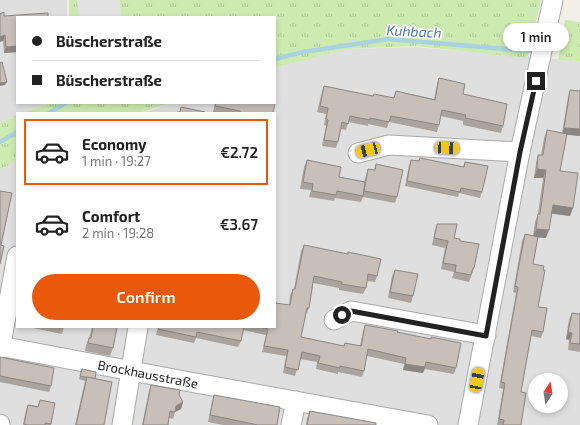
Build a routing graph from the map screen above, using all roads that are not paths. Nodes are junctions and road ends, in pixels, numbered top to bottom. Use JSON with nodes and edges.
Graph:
{"nodes":[{"id":1,"x":553,"y":0,"type":"edge"},
{"id":2,"x":520,"y":152,"type":"junction"},
{"id":3,"x":358,"y":153,"type":"dead end"},
{"id":4,"x":16,"y":261,"type":"edge"},
{"id":5,"x":334,"y":320,"type":"dead end"},
{"id":6,"x":138,"y":328,"type":"edge"},
{"id":7,"x":486,"y":336,"type":"junction"},
{"id":8,"x":0,"y":347,"type":"edge"},
{"id":9,"x":130,"y":371,"type":"junction"},
{"id":10,"x":296,"y":401,"type":"junction"},
{"id":11,"x":122,"y":425,"type":"edge"},
{"id":12,"x":291,"y":425,"type":"edge"},
{"id":13,"x":428,"y":425,"type":"edge"},
{"id":14,"x":468,"y":425,"type":"edge"}],
"edges":[{"from":1,"to":2,"type":"street"},
{"from":2,"to":3,"type":"street"},
{"from":2,"to":7,"type":"street"},
{"from":4,"to":8,"type":"street","name":"Brockhausstraße"},
{"from":5,"to":7,"type":"street"},
{"from":6,"to":9,"type":"street"},
{"from":7,"to":14,"type":"street"},
{"from":8,"to":9,"type":"street","name":"Brockhausstraße"},
{"from":9,"to":10,"type":"street","name":"Brockhausstraße"},
{"from":9,"to":11,"type":"street"},
{"from":10,"to":12,"type":"street"},
{"from":10,"to":13,"type":"street","name":"Brockhausstraße"}]}
